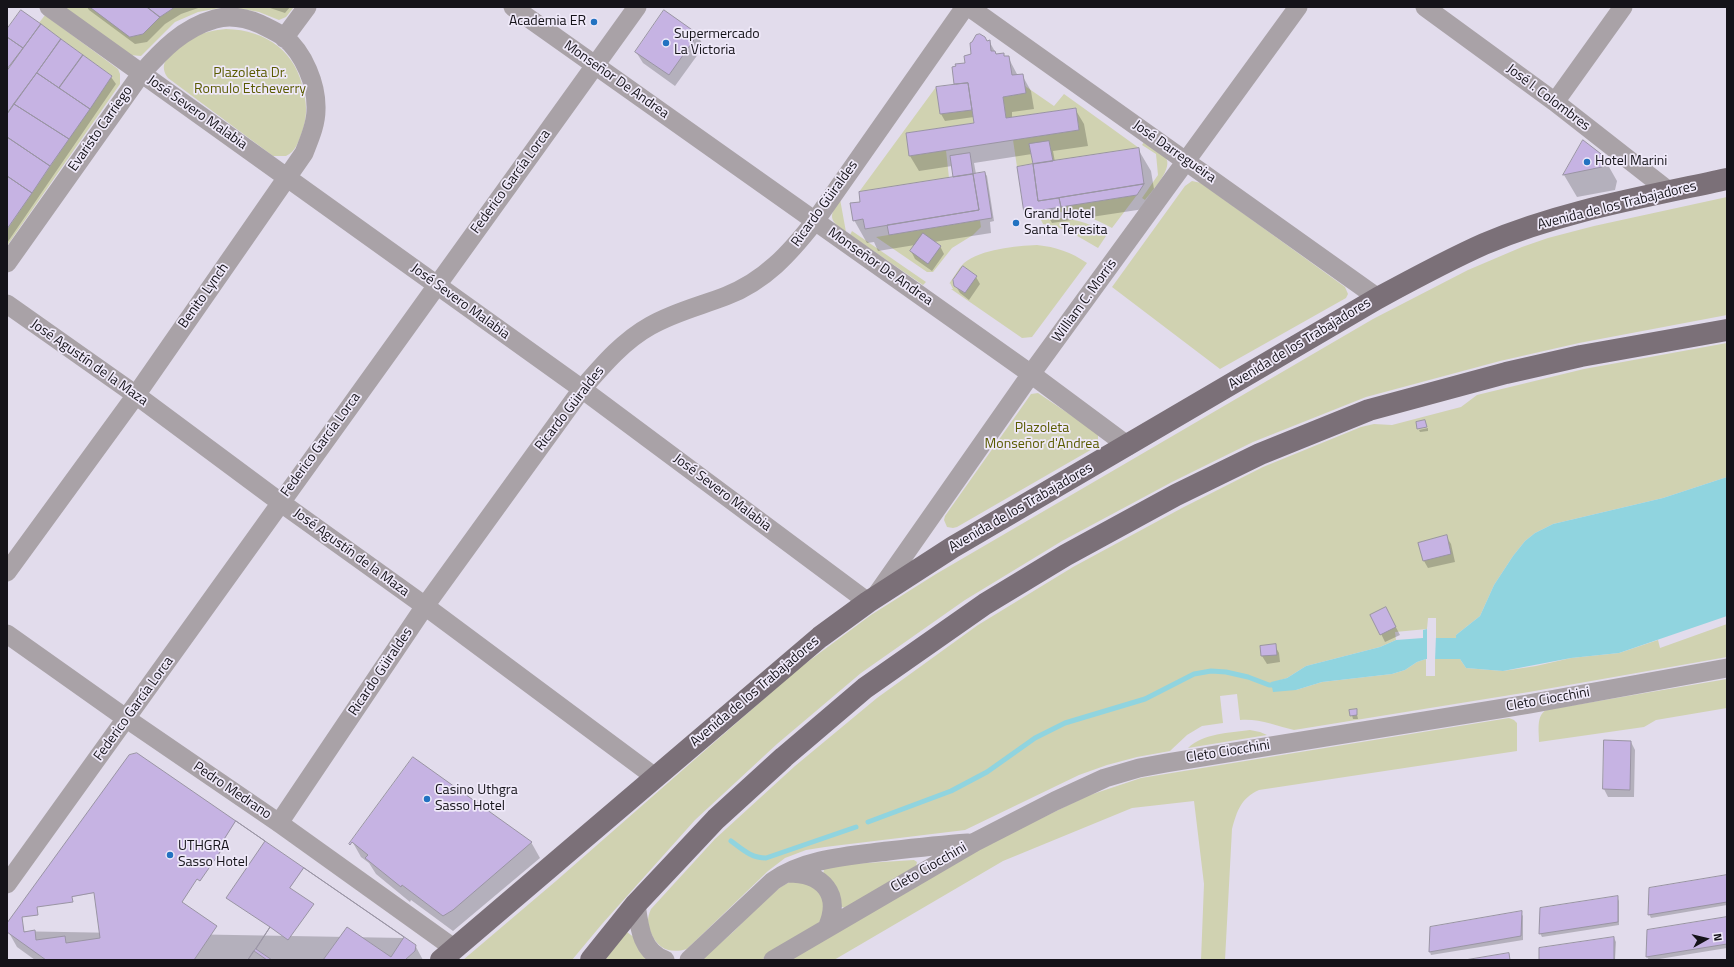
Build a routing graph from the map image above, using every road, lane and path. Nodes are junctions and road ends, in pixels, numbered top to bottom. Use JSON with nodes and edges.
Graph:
{"nodes":[{"id":1,"x":49,"y":7,"type":"edge"},
{"id":2,"x":307,"y":7,"type":"edge"},
{"id":3,"x":513,"y":7,"type":"edge"},
{"id":4,"x":638,"y":7,"type":"edge"},
{"id":5,"x":965,"y":7,"type":"edge"},
{"id":6,"x":969,"y":7,"type":"edge"},
{"id":7,"x":1298,"y":7,"type":"edge"},
{"id":8,"x":1426,"y":7,"type":"edge"},
{"id":9,"x":1624,"y":7,"type":"edge"},
{"id":10,"x":284,"y":38,"type":"junction"},
{"id":11,"x":596,"y":65,"type":"junction"},
{"id":12,"x":141,"y":74,"type":"junction"},
{"id":13,"x":1555,"y":102,"type":"junction"},
{"id":14,"x":1186,"y":161,"type":"junction"},
{"id":15,"x":287,"y":177,"type":"junction"},
{"id":16,"x":1727,"y":179,"type":"edge"},
{"id":17,"x":1670,"y":192,"type":"junction"},
{"id":18,"x":815,"y":220,"type":"junction"},
{"id":19,"x":7,"y":263,"type":"edge"},
{"id":20,"x":437,"y":285,"type":"junction"},
{"id":21,"x":1378,"y":298,"type":"junction"},
{"id":22,"x":7,"y":304,"type":"edge"},
{"id":23,"x":1727,"y":330,"type":"edge"},
{"id":24,"x":1031,"y":374,"type":"junction"},
{"id":25,"x":582,"y":389,"type":"junction"},
{"id":26,"x":136,"y":395,"type":"junction"},
{"id":27,"x":1128,"y":446,"type":"junction"},
{"id":28,"x":280,"y":502,"type":"junction"},
{"id":29,"x":7,"y":572,"type":"edge"},
{"id":30,"x":872,"y":599,"type":"junction"},
{"id":31,"x":425,"y":606,"type":"junction"},
{"id":32,"x":7,"y":634,"type":"edge"},
{"id":33,"x":1727,"y":668,"type":"edge"},
{"id":34,"x":127,"y":719,"type":"junction"},
{"id":35,"x":655,"y":777,"type":"junction"},
{"id":36,"x":279,"y":823,"type":"junction"},
{"id":37,"x":975,"y":842,"type":"junction"},
{"id":38,"x":785,"y":873,"type":"junction"},
{"id":39,"x":7,"y":884,"type":"edge"},
{"id":40,"x":636,"y":904,"type":"junction"},
{"id":41,"x":826,"y":928,"type":"junction"},
{"id":42,"x":448,"y":955,"type":"edge"},
{"id":43,"x":591,"y":960,"type":"edge"},
{"id":44,"x":665,"y":960,"type":"edge"},
{"id":45,"x":689,"y":960,"type":"edge"},
{"id":46,"x":773,"y":960,"type":"edge"}],
"edges":[{"from":1,"to":12,"type":"street","name":"José Severo Malabia"},
{"from":2,"to":10,"type":"street"},
{"from":3,"to":11,"type":"street","name":"Monseñor De Andrea"},
{"from":4,"to":11,"type":"street","name":"Federico García Lorca"},
{"from":5,"to":18,"type":"street","name":"Ricardo Güiraldes"},
{"from":6,"to":14,"type":"street","name":"José Darregueira"},
{"from":7,"to":14,"type":"street","name":"William C. Morris"},
{"from":8,"to":13,"type":"street","name":"José I. Colombres"},
{"from":9,"to":13,"type":"street"},
{"from":10,"to":12,"type":"street","name":"Evaristo Carriego"},
{"from":10,"to":15,"type":"street","name":"Benito Lynch"},
{"from":11,"to":18,"type":"street","name":"Monseñor De Andrea"},
{"from":11,"to":20,"type":"street","name":"Federico García Lorca"},
{"from":12,"to":15,"type":"street","name":"José Severo Malabia"},
{"from":12,"to":19,"type":"street","name":"Evaristo Carriego"},
{"from":13,"to":17,"type":"street","name":"José I. Colombres"},
{"from":14,"to":21,"type":"street","name":"José Darregueira"},
{"from":14,"to":24,"type":"street","name":"William C. Morris"},
{"from":15,"to":20,"type":"street","name":"José Severo Malabia"},
{"from":15,"to":26,"type":"street","name":"Benito Lynch"},
{"from":16,"to":17,"type":"main road","name":"Avenida de los Trabajadores"},
{"from":17,"to":21,"type":"main road","name":"Avenida de los Trabajadores"},
{"from":18,"to":24,"type":"street","name":"Monseñor De Andrea"},
{"from":18,"to":25,"type":"street","name":"Ricardo Güiraldes"},
{"from":20,"to":25,"type":"street","name":"José Severo Malabia"},
{"from":20,"to":28,"type":"street","name":"Federico García Lorca"},
{"from":21,"to":27,"type":"main road","name":"Avenida de los Trabajadores"},
{"from":22,"to":26,"type":"street","name":"José Agustín de la Maza"},
{"from":23,"to":40,"type":"main road"},
{"from":24,"to":27,"type":"street","name":"Monseñor De Andrea"},
{"from":24,"to":30,"type":"street","name":"William C. Morris"},
{"from":25,"to":30,"type":"street","name":"José Severo Malabia"},
{"from":25,"to":31,"type":"street","name":"Ricardo Güiraldes"},
{"from":26,"to":28,"type":"street","name":"José Agustín de la Maza"},
{"from":26,"to":29,"type":"street","name":"Benito Lynch"},
{"from":27,"to":30,"type":"main road","name":"Avenida de los Trabajadores"},
{"from":28,"to":31,"type":"street","name":"José Agustín de la Maza"},
{"from":28,"to":34,"type":"street","name":"Federico García Lorca"},
{"from":30,"to":35,"type":"main road","name":"Avenida de los Trabajadores"},
{"from":31,"to":35,"type":"street","name":"José Agustín de la Maza"},
{"from":31,"to":36,"type":"street","name":"Ricardo Güiraldes"},
{"from":32,"to":34,"type":"street","name":"Pedro Medrano"},
{"from":33,"to":37,"type":"street","name":"Cleto Ciocchini"},
{"from":34,"to":36,"type":"street","name":"Pedro Medrano"},
{"from":34,"to":39,"type":"street","name":"Federico García Lorca"},
{"from":35,"to":42,"type":"main road","name":"Avenida de los Trabajadores"},
{"from":36,"to":42,"type":"street","name":"Pedro Medrano"},
{"from":37,"to":38,"type":"street"},
{"from":37,"to":41,"type":"street","name":"Cleto Ciocchini"},
{"from":38,"to":41,"type":"street"},
{"from":38,"to":45,"type":"street"},
{"from":40,"to":43,"type":"main road"},
{"from":40,"to":44,"type":"street"},
{"from":41,"to":46,"type":"street","name":"Cleto Ciocchini"}]}
